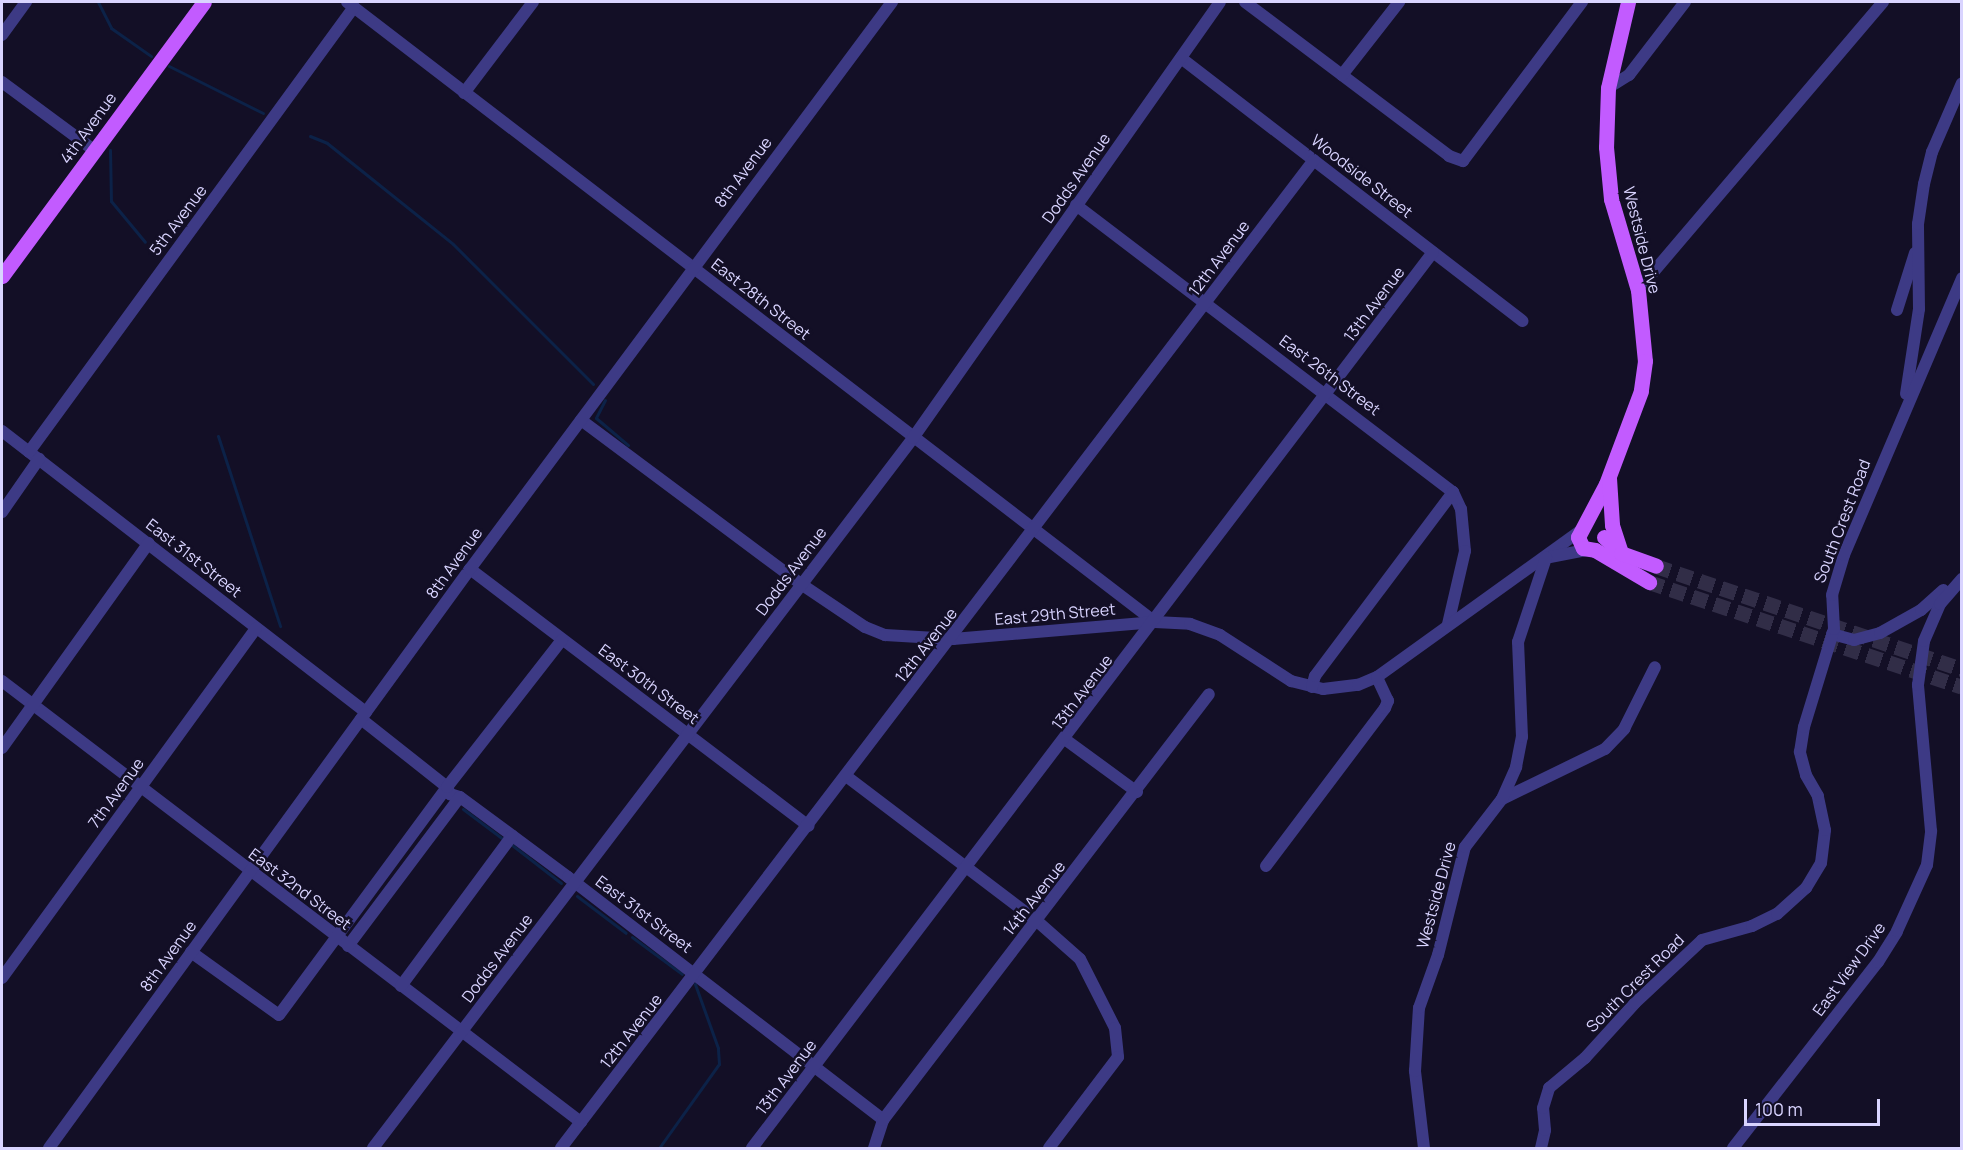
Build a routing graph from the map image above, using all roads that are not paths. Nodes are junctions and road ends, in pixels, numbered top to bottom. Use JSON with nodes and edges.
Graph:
{"nodes":[{"id":1,"x":26,"y":2,"type":"edge"},
{"id":2,"x":204,"y":2,"type":"edge"},
{"id":3,"x":533,"y":2,"type":"edge"},
{"id":4,"x":892,"y":2,"type":"edge"},
{"id":5,"x":1220,"y":2,"type":"edge"},
{"id":6,"x":1245,"y":2,"type":"edge"},
{"id":7,"x":1399,"y":2,"type":"edge"},
{"id":8,"x":1582,"y":2,"type":"edge"},
{"id":9,"x":1628,"y":2,"type":"edge"},
{"id":10,"x":1685,"y":2,"type":"edge"},
{"id":11,"x":1883,"y":2,"type":"edge"},
{"id":12,"x":351,"y":4,"type":"edge"},
{"id":13,"x":2,"y":35,"type":"edge"},
{"id":14,"x":1181,"y":58,"type":"junction"},
{"id":15,"x":1342,"y":75,"type":"junction"},
{"id":16,"x":2,"y":82,"type":"edge"},
{"id":17,"x":1962,"y":83,"type":"edge"},
{"id":18,"x":1608,"y":88,"type":"junction"},
{"id":19,"x":464,"y":93,"type":"junction"},
{"id":20,"x":94,"y":150,"type":"junction"},
{"id":21,"x":1314,"y":160,"type":"junction"},
{"id":22,"x":1076,"y":205,"type":"junction"},
{"id":23,"x":1918,"y":244,"type":"junction"},
{"id":24,"x":1433,"y":252,"type":"junction"},
{"id":25,"x":7,"y":258,"type":"edge"},
{"id":26,"x":692,"y":267,"type":"junction"},
{"id":27,"x":2,"y":276,"type":"edge"},
{"id":28,"x":1962,"y":278,"type":"edge"},
{"id":29,"x":1638,"y":290,"type":"junction"},
{"id":30,"x":1206,"y":303,"type":"junction"},
{"id":31,"x":1897,"y":310,"type":"dead end"},
{"id":32,"x":1522,"y":321,"type":"dead end"},
{"id":33,"x":1327,"y":393,"type":"junction"},
{"id":34,"x":1904,"y":410,"type":"junction"},
{"id":35,"x":580,"y":420,"type":"junction"},
{"id":36,"x":2,"y":431,"type":"edge"},
{"id":37,"x":913,"y":438,"type":"junction"},
{"id":38,"x":29,"y":452,"type":"junction"},
{"id":39,"x":39,"y":459,"type":"junction"},
{"id":40,"x":1607,"y":479,"type":"junction"},
{"id":41,"x":1453,"y":492,"type":"junction"},
{"id":42,"x":2,"y":512,"type":"edge"},
{"id":43,"x":1034,"y":530,"type":"junction"},
{"id":44,"x":1580,"y":530,"type":"junction"},
{"id":45,"x":1603,"y":533,"type":"junction"},
{"id":46,"x":149,"y":543,"type":"junction"},
{"id":47,"x":1591,"y":550,"type":"junction"},
{"id":48,"x":1621,"y":553,"type":"junction"},
{"id":49,"x":1546,"y":558,"type":"junction"},
{"id":50,"x":1656,"y":566,"type":"tunnel mouth"},
{"id":51,"x":470,"y":569,"type":"junction"},
{"id":52,"x":1962,"y":578,"type":"edge"},
{"id":53,"x":1649,"y":582,"type":"tunnel mouth"},
{"id":54,"x":801,"y":584,"type":"junction"},
{"id":55,"x":1155,"y":622,"type":"junction"},
{"id":56,"x":1448,"y":624,"type":"junction"},
{"id":57,"x":256,"y":628,"type":"junction"},
{"id":58,"x":1832,"y":634,"type":"junction"},
{"id":59,"x":953,"y":639,"type":"junction"},
{"id":60,"x":562,"y":640,"type":"junction"},
{"id":61,"x":1655,"y":666,"type":"dead end"},
{"id":62,"x":1377,"y":676,"type":"junction"},
{"id":63,"x":2,"y":681,"type":"edge"},
{"id":64,"x":1312,"y":687,"type":"junction"},
{"id":65,"x":1209,"y":694,"type":"dead end"},
{"id":66,"x":33,"y":706,"type":"junction"},
{"id":67,"x":363,"y":716,"type":"junction"},
{"id":68,"x":688,"y":734,"type":"junction"},
{"id":69,"x":1066,"y":740,"type":"junction"},
{"id":70,"x":2,"y":748,"type":"edge"},
{"id":71,"x":846,"y":776,"type":"junction"},
{"id":72,"x":447,"y":787,"type":"junction"},
{"id":73,"x":140,"y":788,"type":"junction"},
{"id":74,"x":1137,"y":792,"type":"junction"},
{"id":75,"x":460,"y":797,"type":"junction"},
{"id":76,"x":1502,"y":799,"type":"junction"},
{"id":77,"x":808,"y":826,"type":"junction"},
{"id":78,"x":512,"y":836,"type":"junction"},
{"id":79,"x":1266,"y":866,"type":"dead end"},
{"id":80,"x":967,"y":868,"type":"junction"},
{"id":81,"x":250,"y":872,"type":"junction"},
{"id":82,"x":575,"y":882,"type":"junction"},
{"id":83,"x":1037,"y":921,"type":"junction"},
{"id":84,"x":337,"y":938,"type":"junction"},
{"id":85,"x":348,"y":946,"type":"junction"},
{"id":86,"x":191,"y":952,"type":"junction"},
{"id":87,"x":695,"y":975,"type":"junction"},
{"id":88,"x":2,"y":978,"type":"edge"},
{"id":89,"x":401,"y":986,"type":"junction"},
{"id":90,"x":461,"y":1033,"type":"junction"},
{"id":91,"x":816,"y":1065,"type":"junction"},
{"id":92,"x":883,"y":1120,"type":"junction"},
{"id":93,"x":580,"y":1122,"type":"junction"},
{"id":94,"x":49,"y":1149,"type":"edge"},
{"id":95,"x":373,"y":1149,"type":"edge"},
{"id":96,"x":561,"y":1149,"type":"edge"},
{"id":97,"x":752,"y":1149,"type":"edge"},
{"id":98,"x":874,"y":1149,"type":"edge"},
{"id":99,"x":1049,"y":1149,"type":"edge"},
{"id":100,"x":1424,"y":1149,"type":"edge"},
{"id":101,"x":1541,"y":1149,"type":"edge"},
{"id":102,"x":1733,"y":1149,"type":"edge"}],
"edges":[{"from":1,"to":13,"type":"street"},
{"from":2,"to":20,"type":"main road","name":"4th Avenue"},
{"from":3,"to":19,"type":"street"},
{"from":4,"to":26,"type":"street","name":"8th Avenue"},
{"from":5,"to":14,"type":"street","name":"Dodds Avenue"},
{"from":6,"to":15,"type":"street"},
{"from":7,"to":15,"type":"street"},
{"from":8,"to":15,"type":"street"},
{"from":9,"to":18,"type":"main road","name":"Westside Drive"},
{"from":10,"to":18,"type":"street"},
{"from":11,"to":29,"type":"street"},
{"from":12,"to":19,"type":"street","name":"East 28th Street"},
{"from":12,"to":38,"type":"street","name":"5th Avenue"},
{"from":14,"to":21,"type":"street","name":"Woodside Street"},
{"from":14,"to":22,"type":"street","name":"Dodds Avenue"},
{"from":16,"to":20,"type":"street"},
{"from":17,"to":23,"type":"street"},
{"from":18,"to":29,"type":"main road","name":"Westside Drive"},
{"from":19,"to":26,"type":"street","name":"East 28th Street"},
{"from":20,"to":25,"type":"main road","name":"4th Avenue"},
{"from":21,"to":24,"type":"street","name":"Woodside Street"},
{"from":21,"to":30,"type":"street","name":"12th Avenue"},
{"from":22,"to":30,"type":"street","name":"East 26th Street"},
{"from":22,"to":37,"type":"street","name":"Dodds Avenue"},
{"from":23,"to":31,"type":"street"},
{"from":23,"to":34,"type":"street"},
{"from":24,"to":32,"type":"street","name":"Woodside Street"},
{"from":24,"to":33,"type":"street","name":"13th Avenue"},
{"from":25,"to":27,"type":"main road","name":"4th Avenue"},
{"from":26,"to":35,"type":"street","name":"8th Avenue"},
{"from":26,"to":37,"type":"street","name":"East 28th Street"},
{"from":28,"to":34,"type":"street","name":"South Crest Road"},
{"from":29,"to":40,"type":"main road","name":"Westside Drive"},
{"from":30,"to":33,"type":"street","name":"East 26th Street"},
{"from":30,"to":43,"type":"street","name":"12th Avenue"},
{"from":33,"to":41,"type":"street","name":"East 26th Street"},
{"from":33,"to":55,"type":"street","name":"13th Avenue"},
{"from":34,"to":58,"type":"street","name":"South Crest Road"},
{"from":35,"to":51,"type":"street","name":"8th Avenue"},
{"from":35,"to":54,"type":"street","name":"East 29th Street"},
{"from":36,"to":38,"type":"street","name":"East 31st Street"},
{"from":37,"to":43,"type":"street","name":"East 28th Street"},
{"from":37,"to":54,"type":"street","name":"Dodds Avenue"},
{"from":38,"to":39,"type":"street","name":"East 31st Street"},
{"from":39,"to":42,"type":"street"},
{"from":39,"to":46,"type":"street","name":"East 31st Street"},
{"from":40,"to":44,"type":"main road","name":"Westside Drive"},
{"from":40,"to":45,"type":"main road","name":"Westside Drive"},
{"from":40,"to":48,"type":"main road"},
{"from":41,"to":56,"type":"street"},
{"from":41,"to":64,"type":"street"},
{"from":43,"to":55,"type":"street","name":"East 28th Street"},
{"from":43,"to":59,"type":"street","name":"12th Avenue"},
{"from":44,"to":45,"type":"main road"},
{"from":44,"to":47,"type":"main road"},
{"from":44,"to":49,"type":"street","name":"East 29th Street"},
{"from":45,"to":47,"type":"main road"},
{"from":45,"to":48,"type":"main road"},
{"from":46,"to":57,"type":"street","name":"East 31st Street"},
{"from":46,"to":66,"type":"street"},
{"from":47,"to":49,"type":"street","name":"East 29th Street"},
{"from":47,"to":53,"type":"main road"},
{"from":48,"to":50,"type":"main road"},
{"from":49,"to":56,"type":"street","name":"East 29th Street"},
{"from":49,"to":76,"type":"street","name":"Westside Drive"},
{"from":51,"to":60,"type":"street","name":"East 30th Street"},
{"from":51,"to":67,"type":"street","name":"8th Avenue"},
{"from":52,"to":58,"type":"street"},
{"from":52,"to":102,"type":"street","name":"East View Drive"},
{"from":54,"to":59,"type":"street","name":"East 29th Street"},
{"from":54,"to":68,"type":"street","name":"Dodds Avenue"},
{"from":55,"to":59,"type":"street","name":"East 29th Street"},
{"from":55,"to":64,"type":"street","name":"East 29th Street"},
{"from":55,"to":69,"type":"street","name":"13th Avenue"},
{"from":56,"to":62,"type":"street","name":"East 29th Street"},
{"from":57,"to":67,"type":"street","name":"East 31st Street"},
{"from":57,"to":73,"type":"street","name":"7th Avenue"},
{"from":58,"to":101,"type":"street","name":"South Crest Road"},
{"from":59,"to":71,"type":"street","name":"12th Avenue"},
{"from":60,"to":68,"type":"street","name":"East 30th Street"},
{"from":60,"to":72,"type":"street"},
{"from":61,"to":76,"type":"street"},
{"from":62,"to":64,"type":"street","name":"East 29th Street"},
{"from":62,"to":79,"type":"street"},
{"from":63,"to":66,"type":"street","name":"East 32nd Street"},
{"from":65,"to":74,"type":"street","name":"14th Avenue"},
{"from":66,"to":70,"type":"street"},
{"from":66,"to":73,"type":"street","name":"East 32nd Street"},
{"from":67,"to":72,"type":"street","name":"East 31st Street"},
{"from":67,"to":81,"type":"street","name":"8th Avenue"},
{"from":68,"to":77,"type":"street","name":"East 30th Street"},
{"from":68,"to":82,"type":"street","name":"Dodds Avenue"},
{"from":69,"to":74,"type":"street"},
{"from":69,"to":80,"type":"street","name":"13th Avenue"},
{"from":71,"to":77,"type":"street","name":"12th Avenue"},
{"from":71,"to":80,"type":"street"},
{"from":72,"to":75,"type":"street","name":"East 31st Street"},
{"from":72,"to":84,"type":"street"},
{"from":73,"to":81,"type":"street","name":"East 32nd Street"},
{"from":73,"to":88,"type":"street","name":"7th Avenue"},
{"from":74,"to":83,"type":"street","name":"14th Avenue"},
{"from":75,"to":78,"type":"street","name":"East 31st Street"},
{"from":75,"to":85,"type":"street"},
{"from":76,"to":100,"type":"street","name":"Westside Drive"},
{"from":77,"to":87,"type":"street","name":"12th Avenue"},
{"from":78,"to":82,"type":"street","name":"East 31st Street"},
{"from":78,"to":89,"type":"street"},
{"from":80,"to":83,"type":"street"},
{"from":80,"to":91,"type":"street","name":"13th Avenue"},
{"from":81,"to":84,"type":"street","name":"East 32nd Street"},
{"from":81,"to":86,"type":"street","name":"8th Avenue"},
{"from":82,"to":87,"type":"street","name":"East 31st Street"},
{"from":82,"to":90,"type":"street","name":"Dodds Avenue"},
{"from":83,"to":92,"type":"street","name":"14th Avenue"},
{"from":83,"to":99,"type":"street"},
{"from":84,"to":85,"type":"street","name":"East 32nd Street"},
{"from":84,"to":86,"type":"street"},
{"from":85,"to":89,"type":"street","name":"East 32nd Street"},
{"from":86,"to":94,"type":"street","name":"8th Avenue"},
{"from":87,"to":91,"type":"street","name":"East 31st Street"},
{"from":87,"to":93,"type":"street","name":"12th Avenue"},
{"from":89,"to":90,"type":"street","name":"East 32nd Street"},
{"from":90,"to":93,"type":"street","name":"East 32nd Street"},
{"from":90,"to":95,"type":"street","name":"Dodds Avenue"},
{"from":91,"to":92,"type":"street","name":"East 31st Street"},
{"from":91,"to":97,"type":"street","name":"13th Avenue"},
{"from":92,"to":98,"type":"street"},
{"from":93,"to":96,"type":"street","name":"12th Avenue"}]}
